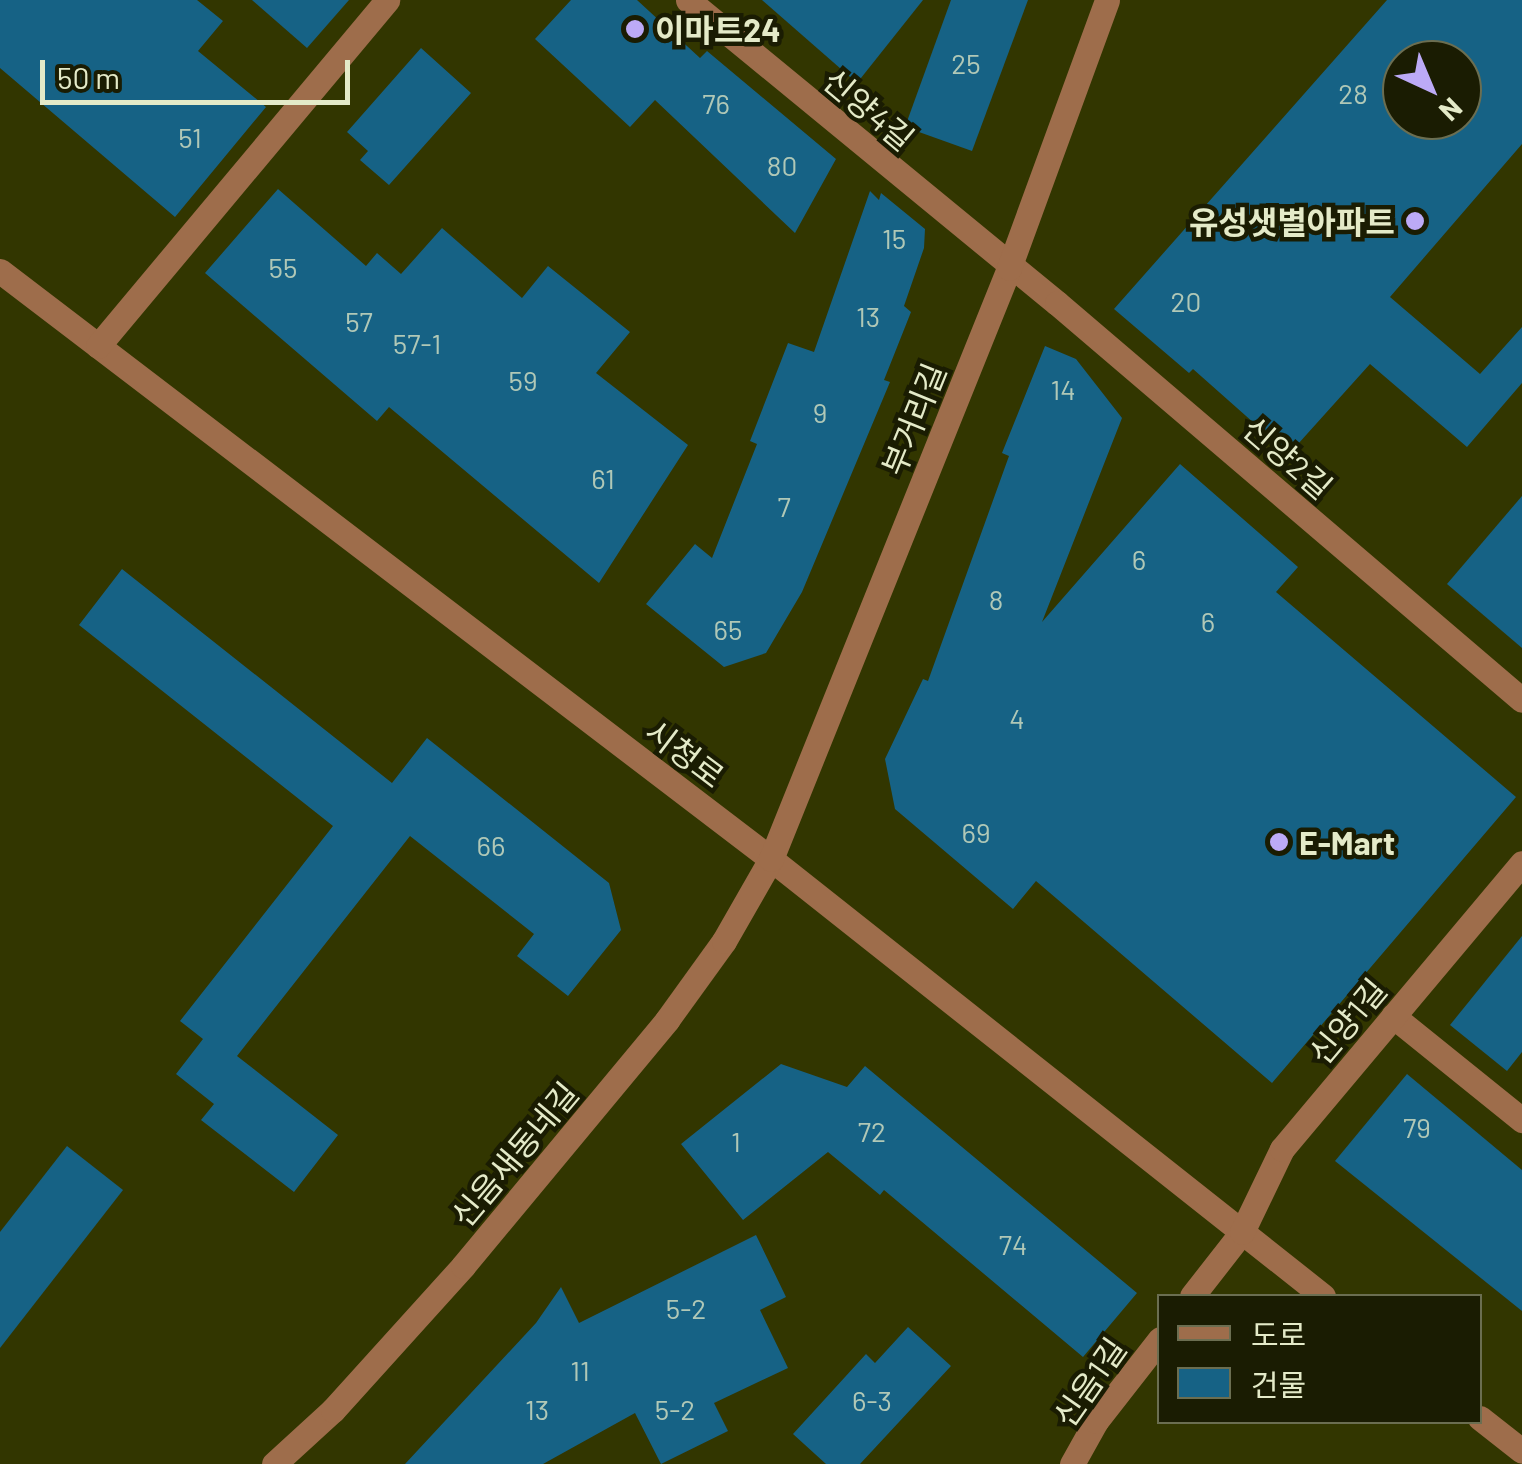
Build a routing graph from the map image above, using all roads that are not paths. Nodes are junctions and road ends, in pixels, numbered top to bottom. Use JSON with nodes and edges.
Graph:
{"nodes":[{"id":1,"x":387,"y":0,"type":"edge"},
{"id":2,"x":688,"y":0,"type":"edge"},
{"id":3,"x":1107,"y":0,"type":"edge"},
{"id":4,"x":1010,"y":268,"type":"junction"},
{"id":5,"x":0,"y":271,"type":"edge"},
{"id":6,"x":98,"y":346,"type":"junction"},
{"id":7,"x":1522,"y":700,"type":"edge"},
{"id":8,"x":771,"y":859,"type":"junction"},
{"id":9,"x":1522,"y":863,"type":"edge"},
{"id":10,"x":1393,"y":1016,"type":"junction"},
{"id":11,"x":1522,"y":1120,"type":"edge"},
{"id":12,"x":1242,"y":1232,"type":"junction"},
{"id":13,"x":1194,"y":1294,"type":"edge"},
{"id":14,"x":1320,"y":1294,"type":"edge"},
{"id":15,"x":1157,"y":1343,"type":"edge"},
{"id":16,"x":1482,"y":1420,"type":"edge"},
{"id":17,"x":1522,"y":1451,"type":"edge"},
{"id":18,"x":274,"y":1464,"type":"edge"},
{"id":19,"x":1072,"y":1464,"type":"edge"}],
"edges":[{"from":1,"to":6,"type":"street"},
{"from":2,"to":4,"type":"street","name":"신양4길"},
{"from":3,"to":4,"type":"street","name":"부거리길"},
{"from":4,"to":7,"type":"street","name":"신양2길"},
{"from":4,"to":8,"type":"street","name":"부거리길"},
{"from":5,"to":6,"type":"street","name":"시청로"},
{"from":6,"to":8,"type":"street","name":"시청로"},
{"from":8,"to":12,"type":"street","name":"시청로"},
{"from":8,"to":18,"type":"street","name":"신음새동네길"},
{"from":9,"to":10,"type":"street","name":"신양1길"},
{"from":10,"to":11,"type":"street"},
{"from":10,"to":12,"type":"street","name":"신양1길"},
{"from":12,"to":13,"type":"street"},
{"from":12,"to":14,"type":"street","name":"시청로"},
{"from":15,"to":19,"type":"street","name":"신음1길"},
{"from":16,"to":17,"type":"street"}]}
